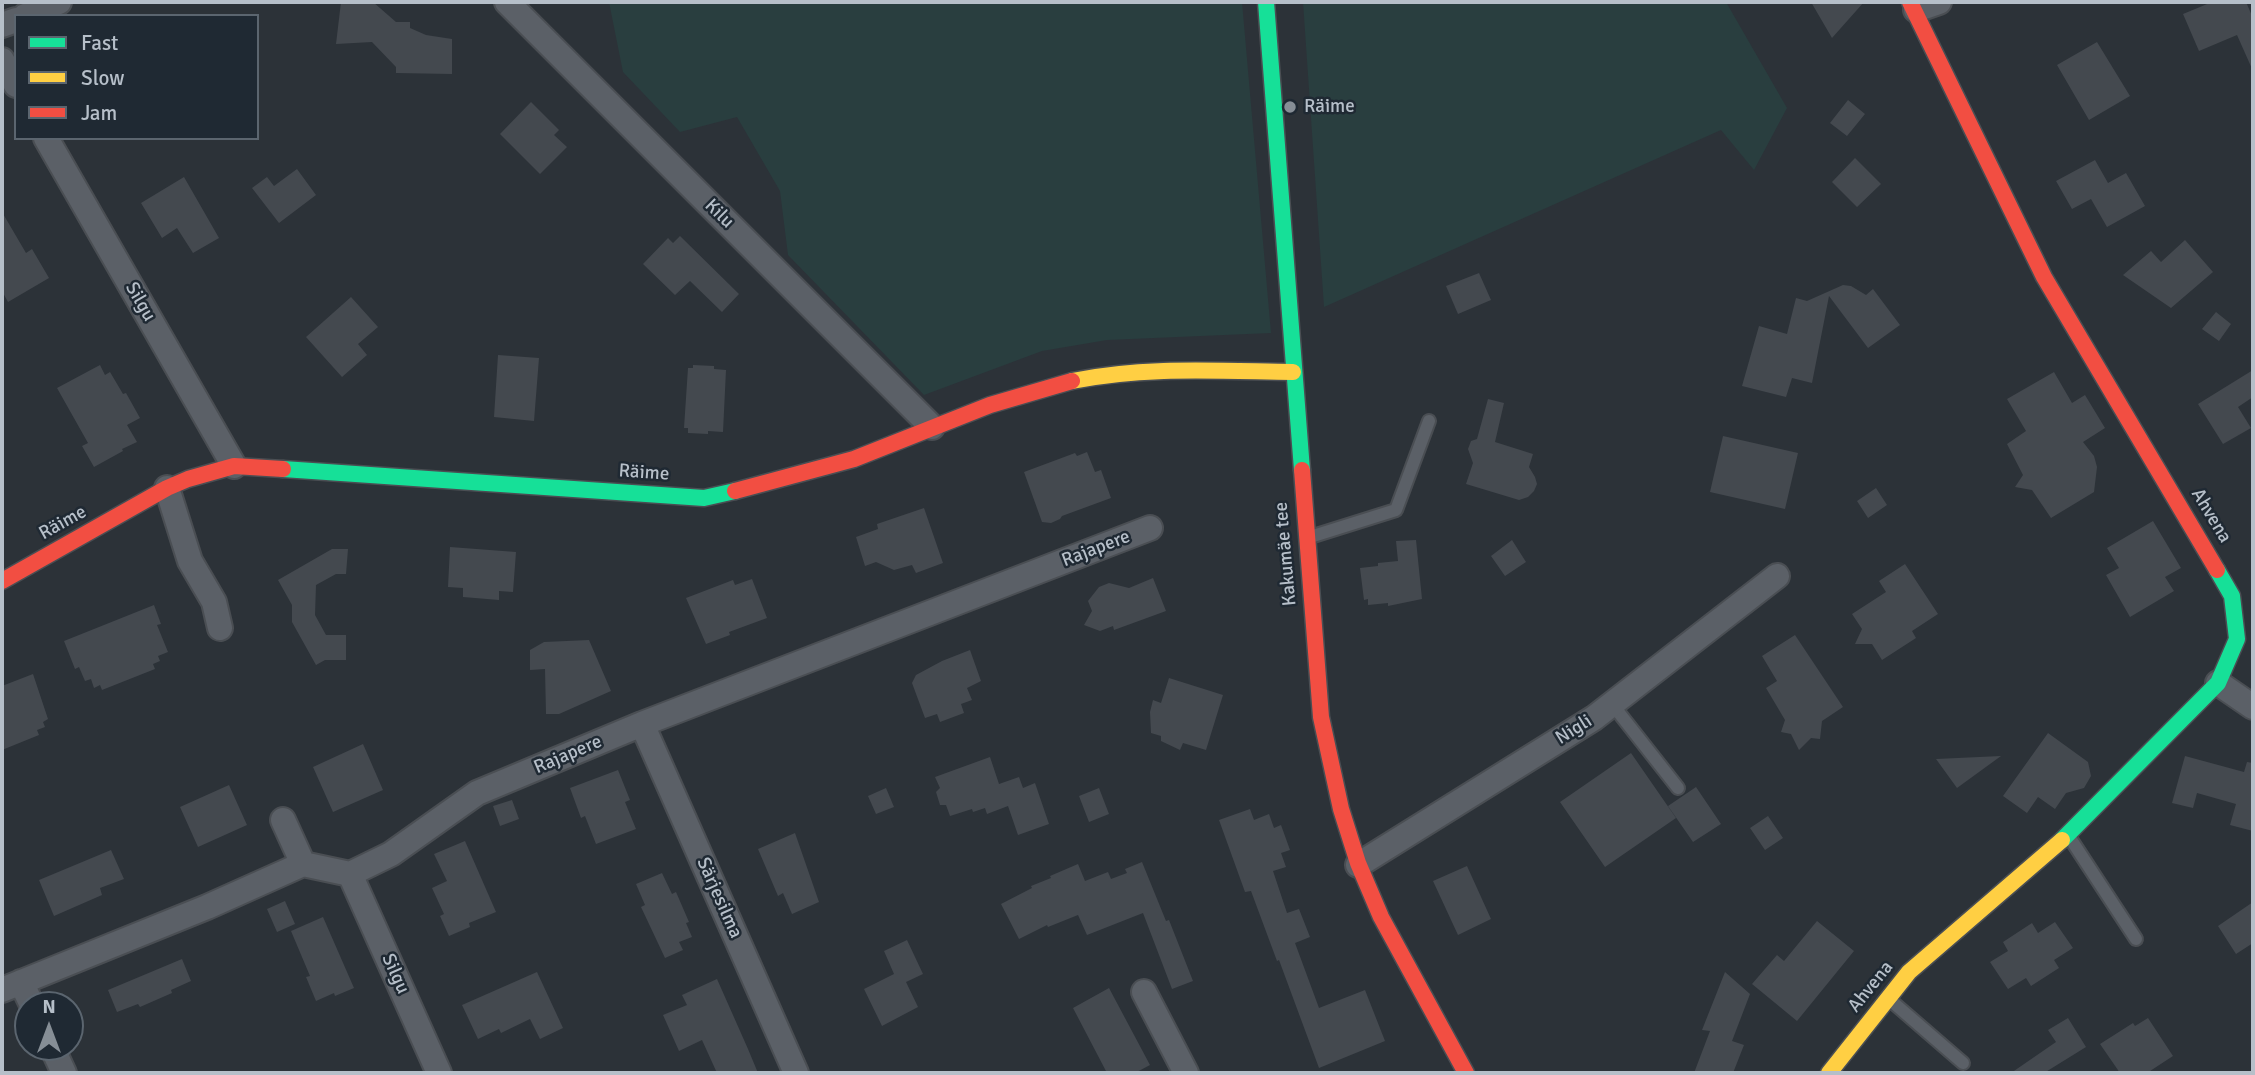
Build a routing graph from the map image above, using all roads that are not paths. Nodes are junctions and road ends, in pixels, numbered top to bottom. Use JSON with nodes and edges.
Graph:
{"nodes":[{"id":1,"x":59,"y":2,"type":"edge"},
{"id":2,"x":507,"y":2,"type":"edge"},
{"id":3,"x":1266,"y":2,"type":"edge"},
{"id":4,"x":1940,"y":2,"type":"edge"},
{"id":5,"x":1913,"y":6,"type":"edge"},
{"id":6,"x":30,"y":14,"type":"edge"},
{"id":7,"x":2,"y":60,"type":"edge"},
{"id":8,"x":14,"y":81,"type":"edge"},
{"id":9,"x":47,"y":140,"type":"edge"},
{"id":10,"x":1293,"y":372,"type":"junction"},
{"id":11,"x":1429,"y":421,"type":"dead end"},
{"id":12,"x":932,"y":427,"type":"junction"},
{"id":13,"x":234,"y":466,"type":"junction"},
{"id":14,"x":167,"y":488,"type":"junction"},
{"id":15,"x":1150,"y":528,"type":"dead end"},
{"id":16,"x":1306,"y":539,"type":"junction"},
{"id":17,"x":1777,"y":576,"type":"dead end"},
{"id":18,"x":2,"y":581,"type":"edge"},
{"id":19,"x":220,"y":628,"type":"dead end"},
{"id":20,"x":2218,"y":683,"type":"junction"},
{"id":21,"x":1612,"y":704,"type":"junction"},
{"id":22,"x":2253,"y":707,"type":"edge"},
{"id":23,"x":642,"y":724,"type":"junction"},
{"id":24,"x":1678,"y":789,"type":"dead end"},
{"id":25,"x":283,"y":820,"type":"dead end"},
{"id":26,"x":2068,"y":835,"type":"junction"},
{"id":27,"x":303,"y":864,"type":"junction"},
{"id":28,"x":1358,"y":865,"type":"junction"},
{"id":29,"x":350,"y":874,"type":"junction"},
{"id":30,"x":2136,"y":939,"type":"dead end"},
{"id":31,"x":11,"y":986,"type":"edge"},
{"id":32,"x":1144,"y":992,"type":"dead end"},
{"id":33,"x":1888,"y":998,"type":"junction"},
{"id":34,"x":1962,"y":1063,"type":"dead end"},
{"id":35,"x":439,"y":1073,"type":"edge"},
{"id":36,"x":796,"y":1073,"type":"edge"},
{"id":37,"x":1186,"y":1073,"type":"edge"},
{"id":38,"x":1466,"y":1073,"type":"edge"},
{"id":39,"x":1829,"y":1073,"type":"edge"}],
"edges":[{"from":1,"to":6,"type":"street"},
{"from":2,"to":12,"type":"street","name":"Kilu"},
{"from":3,"to":10,"type":"street","name":"Kakumäe tee"},
{"from":4,"to":5,"type":"street"},
{"from":5,"to":20,"type":"street","name":"Ahvena"},
{"from":7,"to":8,"type":"street"},
{"from":9,"to":13,"type":"street","name":"Silgu"},
{"from":10,"to":12,"type":"street","name":"Räime"},
{"from":10,"to":16,"type":"street","name":"Kakumäe tee"},
{"from":11,"to":16,"type":"lane"},
{"from":12,"to":13,"type":"street","name":"Räime"},
{"from":13,"to":14,"type":"street","name":"Räime"},
{"from":14,"to":18,"type":"street","name":"Räime"},
{"from":14,"to":19,"type":"street"},
{"from":15,"to":23,"type":"street","name":"Rajapere"},
{"from":16,"to":28,"type":"street","name":"Kakumäe tee"},
{"from":17,"to":21,"type":"street","name":"Nigli"},
{"from":20,"to":22,"type":"street"},
{"from":20,"to":26,"type":"street","name":"Ahvena"},
{"from":21,"to":24,"type":"lane"},
{"from":21,"to":28,"type":"street","name":"Nigli"},
{"from":23,"to":29,"type":"street","name":"Rajapere"},
{"from":23,"to":36,"type":"street","name":"Särjesilma"},
{"from":25,"to":27,"type":"street"},
{"from":26,"to":30,"type":"lane"},
{"from":26,"to":33,"type":"street","name":"Ahvena"},
{"from":27,"to":29,"type":"street"},
{"from":27,"to":31,"type":"street"},
{"from":28,"to":38,"type":"street","name":"Kakumäe tee"},
{"from":29,"to":35,"type":"street","name":"Silgu"},
{"from":32,"to":37,"type":"street"},
{"from":33,"to":34,"type":"lane"},
{"from":33,"to":39,"type":"street","name":"Ahvena"}]}
